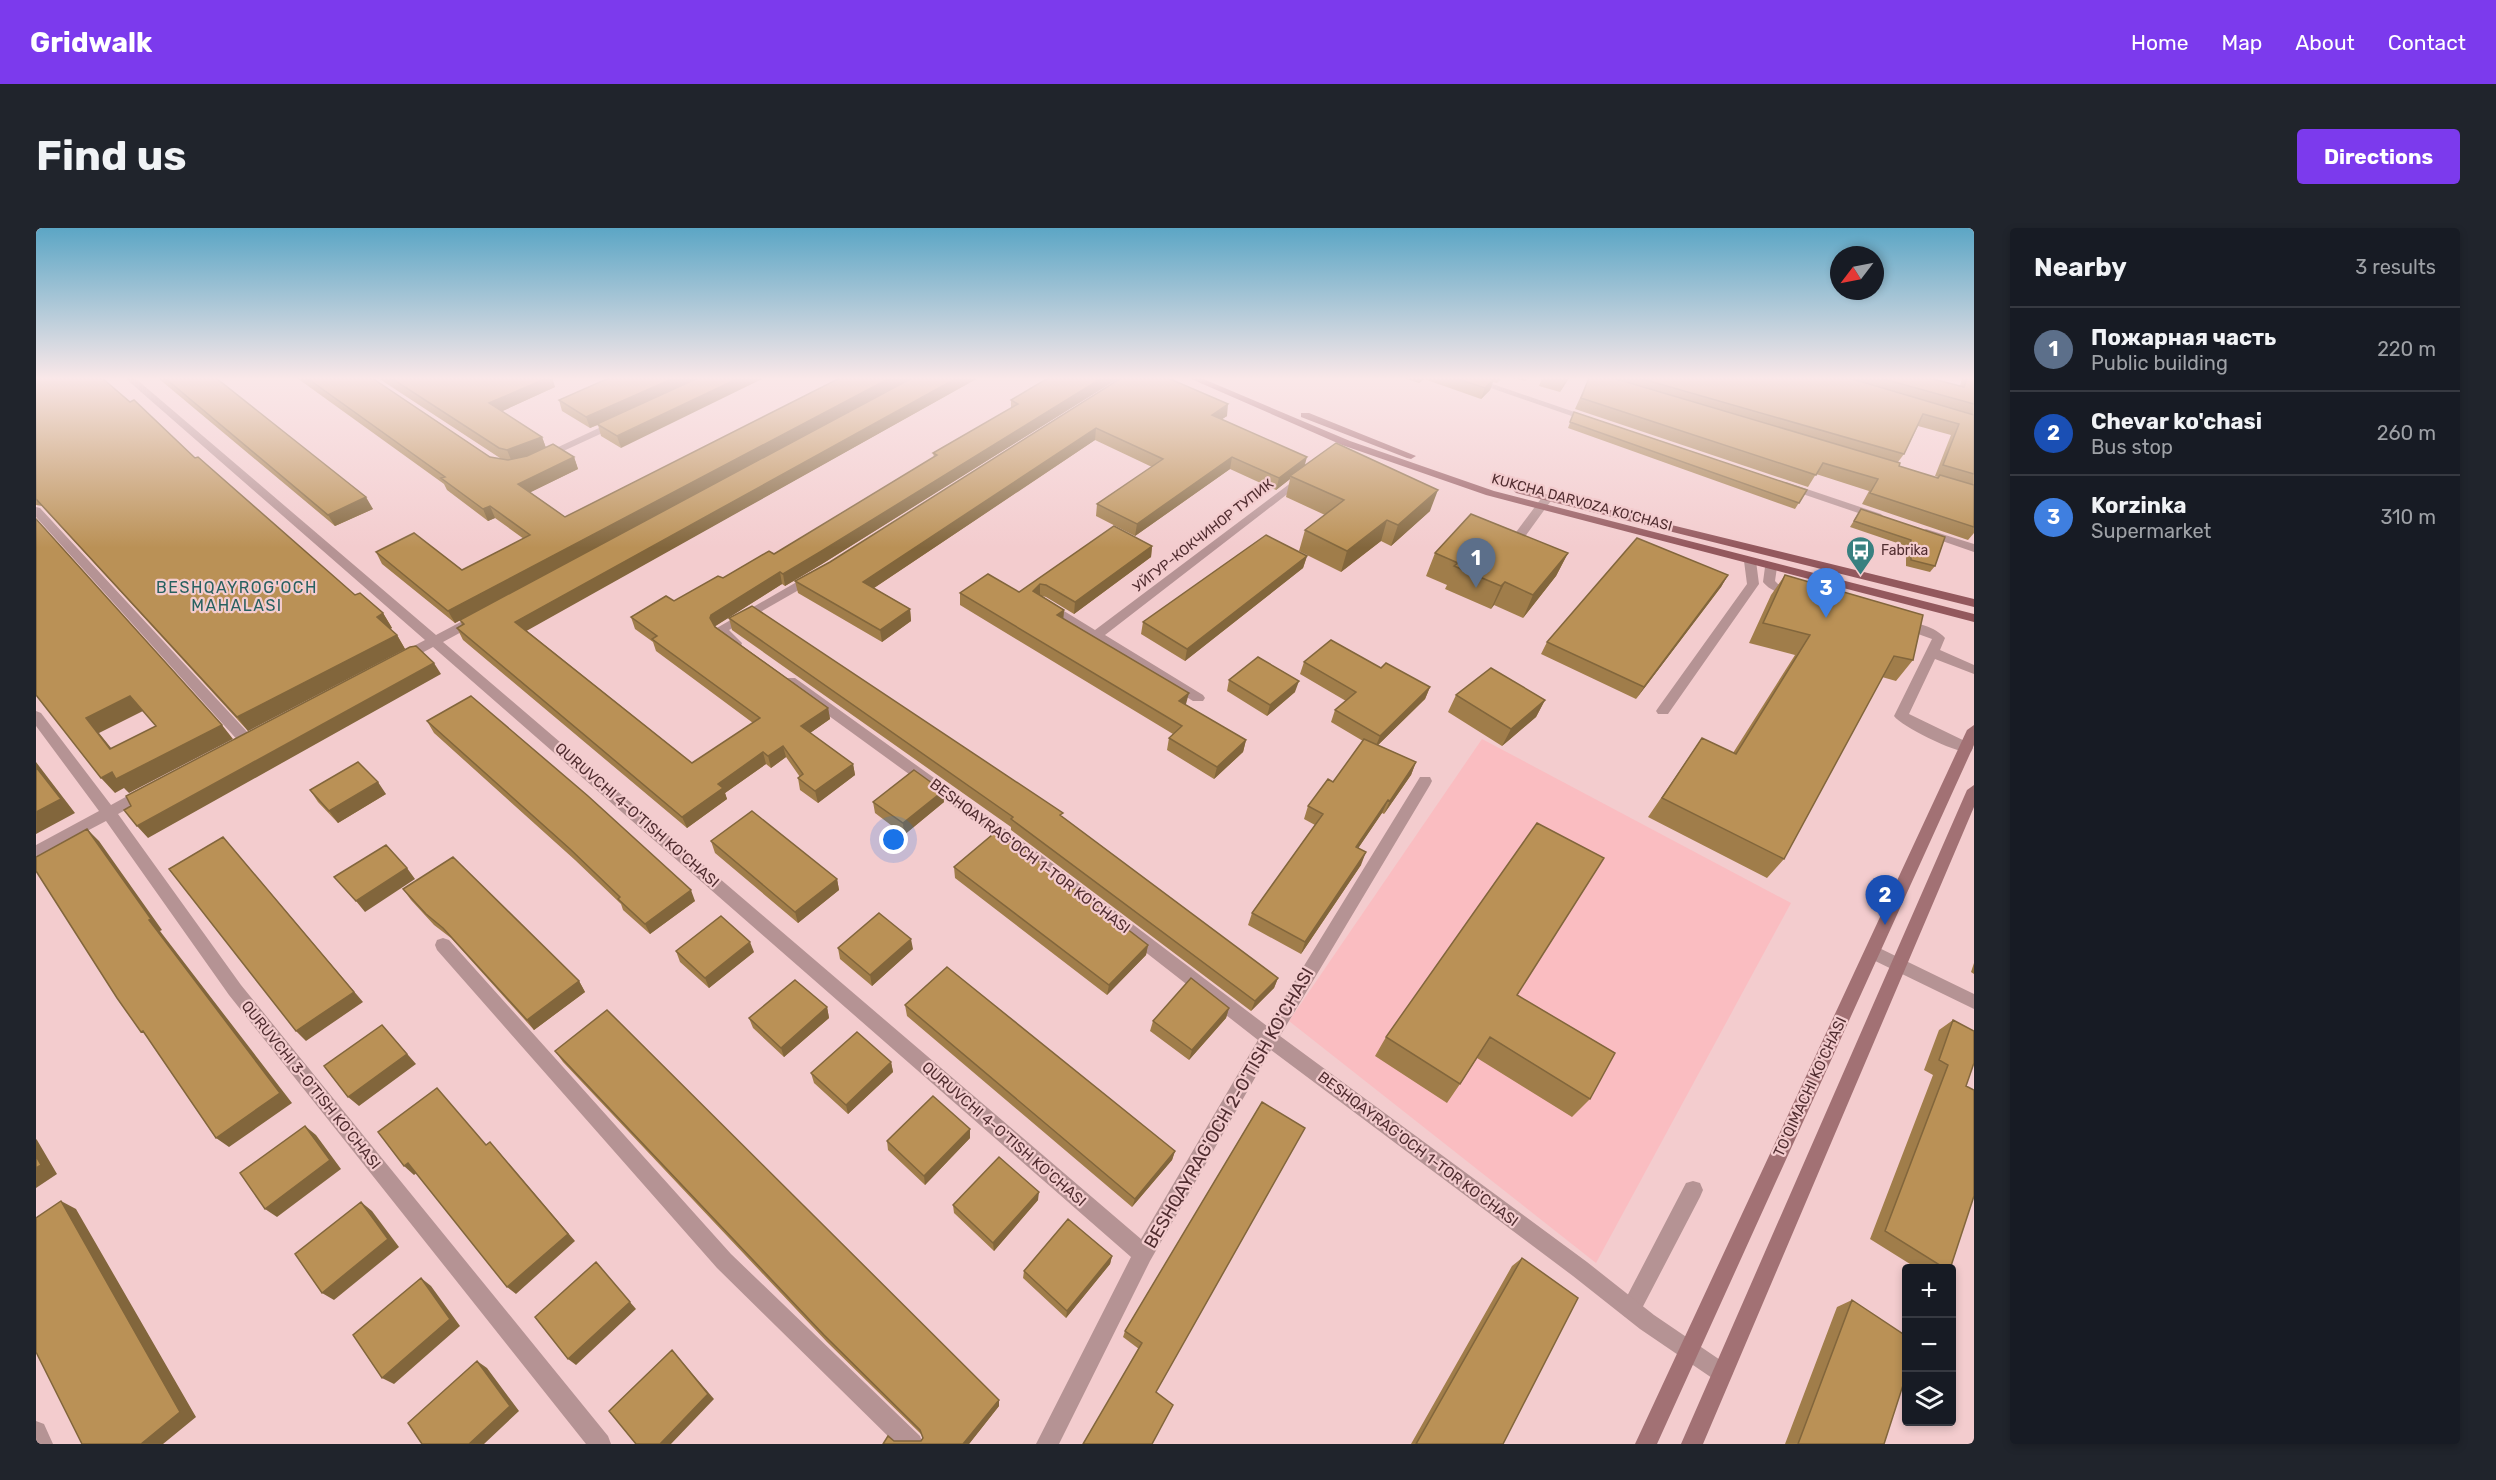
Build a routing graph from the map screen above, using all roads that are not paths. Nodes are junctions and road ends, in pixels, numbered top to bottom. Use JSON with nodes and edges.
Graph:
{"nodes":[{"id":1,"x":196,"y":435,"type":"edge"},
{"id":2,"x":590,"y":435,"type":"edge"},
{"id":3,"x":1340,"y":435,"type":"edge"},
{"id":4,"x":1342,"y":435,"type":"edge"},
{"id":5,"x":1351,"y":439,"type":"junction"},
{"id":6,"x":1332,"y":454,"type":"edge"},
{"id":7,"x":527,"y":464,"type":"edge"},
{"id":8,"x":1317,"y":466,"type":"edge"},
{"id":9,"x":1771,"y":480,"type":"edge"},
{"id":10,"x":1544,"y":502,"type":"junction"},
{"id":11,"x":36,"y":510,"type":"edge"},
{"id":12,"x":1884,"y":518,"type":"edge"},
{"id":13,"x":1918,"y":529,"type":"edge"},
{"id":14,"x":1974,"y":548,"type":"edge"},
{"id":15,"x":1509,"y":550,"type":"edge"},
{"id":16,"x":1750,"y":561,"type":"junction"},
{"id":17,"x":1771,"y":567,"type":"junction"},
{"id":18,"x":827,"y":569,"type":"edge"},
{"id":19,"x":1808,"y":596,"type":"edge"},
{"id":20,"x":1041,"y":602,"type":"edge"},
{"id":21,"x":1974,"y":603,"type":"edge"},
{"id":22,"x":488,"y":613,"type":"edge"},
{"id":23,"x":1974,"y":618,"type":"edge"},
{"id":24,"x":1885,"y":619,"type":"edge"},
{"id":25,"x":1097,"y":635,"type":"junction"},
{"id":26,"x":436,"y":641,"type":"junction"},
{"id":27,"x":1932,"y":652,"type":"junction"},
{"id":28,"x":752,"y":654,"type":"edge"},
{"id":29,"x":394,"y":663,"type":"edge"},
{"id":30,"x":1974,"y":670,"type":"edge"},
{"id":31,"x":781,"y":674,"type":"edge"},
{"id":32,"x":1198,"y":698,"type":"dead end"},
{"id":33,"x":1662,"y":711,"type":"dead end"},
{"id":34,"x":36,"y":716,"type":"edge"},
{"id":35,"x":1974,"y":730,"type":"edge"},
{"id":36,"x":246,"y":740,"type":"edge"},
{"id":37,"x":1966,"y":748,"type":"junction"},
{"id":38,"x":1952,"y":777,"type":"junction"},
{"id":39,"x":1425,"y":781,"type":"dead end"},
{"id":40,"x":162,"y":785,"type":"edge"},
{"id":41,"x":1974,"y":788,"type":"edge"},
{"id":42,"x":109,"y":813,"type":"junction"},
{"id":43,"x":36,"y":852,"type":"edge"},
{"id":44,"x":443,"y":945,"type":"dead end"},
{"id":45,"x":1873,"y":952,"type":"junction"},
{"id":46,"x":1899,"y":965,"type":"junction"},
{"id":47,"x":1974,"y":1002,"type":"edge"},
{"id":48,"x":1269,"y":1038,"type":"junction"},
{"id":49,"x":1693,"y":1190,"type":"dead end"},
{"id":50,"x":1143,"y":1254,"type":"junction"},
{"id":51,"x":1631,"y":1309,"type":"junction"},
{"id":52,"x":1689,"y":1350,"type":"junction"},
{"id":53,"x":1722,"y":1373,"type":"junction"},
{"id":54,"x":36,"y":1432,"type":"edge"},
{"id":55,"x":42,"y":1444,"type":"edge"},
{"id":56,"x":600,"y":1444,"type":"edge"},
{"id":57,"x":912,"y":1444,"type":"edge"},
{"id":58,"x":1047,"y":1444,"type":"edge"},
{"id":59,"x":1646,"y":1444,"type":"edge"},
{"id":60,"x":1692,"y":1444,"type":"edge"}],
"edges":[{"from":1,"to":26,"type":"street","name":"QURUVCHI 4-O'TISH KO'CHASI"},
{"from":2,"to":7,"type":"street"},
{"from":3,"to":5,"type":"main road","name":"KUKCHA DARVOZA KO'CHASI"},
{"from":4,"to":5,"type":"main road","name":"KUKCHA DARVOZA KO'CHASI"},
{"from":5,"to":6,"type":"street"},
{"from":5,"to":10,"type":"main road","name":"KUKCHA DARVOZA KO'CHASI"},
{"from":8,"to":25,"type":"street","name":"УЙГУР-КОКЧИНОР ТУПИК"},
{"from":9,"to":12,"type":"street"},
{"from":10,"to":15,"type":"street"},
{"from":10,"to":16,"type":"main road","name":"KUKCHA DARVOZA KO'CHASI"},
{"from":10,"to":21,"type":"main road","name":"KUKCHA DARVOZA KO'CHASI"},
{"from":11,"to":36,"type":"street"},
{"from":13,"to":14,"type":"street"},
{"from":16,"to":17,"type":"main road","name":"KUKCHA DARVOZA KO'CHASI"},
{"from":16,"to":33,"type":"street"},
{"from":17,"to":19,"type":"street"},
{"from":17,"to":23,"type":"main road","name":"KUKCHA DARVOZA KO'CHASI"},
{"from":18,"to":28,"type":"street"},
{"from":20,"to":25,"type":"street"},
{"from":22,"to":26,"type":"street"},
{"from":24,"to":27,"type":"street"},
{"from":25,"to":32,"type":"street"},
{"from":26,"to":29,"type":"street"},
{"from":26,"to":50,"type":"street","name":"QURUVCHI 4-O'TISH KO'CHASI"},
{"from":27,"to":30,"type":"street"},
{"from":27,"to":37,"type":"street"},
{"from":31,"to":48,"type":"street","name":"BESHQAYRAG'OCH 1-TOR KO'CHASI"},
{"from":34,"to":42,"type":"street","name":"QURUVCHI 3-O'TISH KO'CHASI"},
{"from":35,"to":37,"type":"main road","name":"TO'QIMACHI KO'CHASI"},
{"from":37,"to":38,"type":"main road","name":"TO'QIMACHI KO'CHASI"},
{"from":38,"to":41,"type":"main road"},
{"from":38,"to":45,"type":"main road","name":"TO'QIMACHI KO'CHASI"},
{"from":39,"to":48,"type":"street","name":"BESHQAYRAG'OCH 2-O'TISH KO'CHASI"},
{"from":40,"to":42,"type":"street"},
{"from":41,"to":46,"type":"main road","name":"TO'QIMACHI KO'CHASI"},
{"from":42,"to":43,"type":"street"},
{"from":42,"to":56,"type":"street","name":"QURUVCHI 3-O'TISH KO'CHASI"},
{"from":44,"to":57,"type":"street"},
{"from":45,"to":46,"type":"street"},
{"from":45,"to":52,"type":"main road","name":"TO'QIMACHI KO'CHASI"},
{"from":46,"to":47,"type":"street"},
{"from":46,"to":53,"type":"main road","name":"TO'QIMACHI KO'CHASI"},
{"from":48,"to":50,"type":"street","name":"BESHQAYRAG'OCH 2-O'TISH KO'CHASI"},
{"from":48,"to":51,"type":"street","name":"BESHQAYRAG'OCH 1-TOR KO'CHASI"},
{"from":49,"to":51,"type":"street"},
{"from":50,"to":58,"type":"street","name":"BESHQAYRAG'OCH 2-O'TISH KO'CHASI"},
{"from":51,"to":52,"type":"street","name":"BESHQAYRAG'OCH 1-TOR KO'CHASI"},
{"from":52,"to":53,"type":"street","name":"BESHQAYRAG'OCH 1-TOR KO'CHASI"},
{"from":52,"to":59,"type":"main road","name":"TO'QIMACHI KO'CHASI"},
{"from":53,"to":60,"type":"main road","name":"TO'QIMACHI KO'CHASI"},
{"from":54,"to":55,"type":"street"}]}
